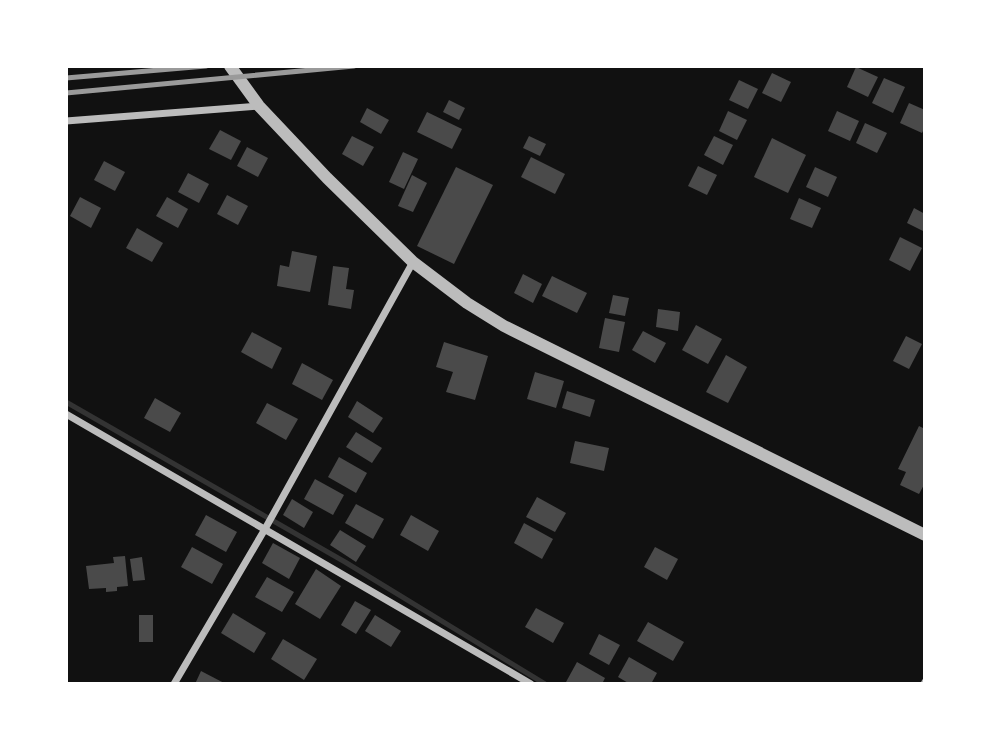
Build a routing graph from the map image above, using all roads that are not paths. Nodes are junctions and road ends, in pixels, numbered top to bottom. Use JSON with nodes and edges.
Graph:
{"nodes":[{"id":1,"x":230,"y":66,"type":"edge"},
{"id":2,"x":259,"y":106,"type":"junction"},
{"id":3,"x":66,"y":121,"type":"edge"},
{"id":4,"x":413,"y":262,"type":"junction"},
{"id":5,"x":66,"y":414,"type":"edge"},
{"id":6,"x":265,"y":529,"type":"junction"},
{"id":7,"x":925,"y":535,"type":"edge"},
{"id":8,"x":174,"y":684,"type":"edge"},
{"id":9,"x":531,"y":684,"type":"edge"}],
"edges":[{"from":1,"to":2,"type":"street"},
{"from":2,"to":3,"type":"street"},
{"from":2,"to":4,"type":"street"},
{"from":4,"to":6,"type":"street"},
{"from":4,"to":7,"type":"street"},
{"from":5,"to":6,"type":"street"},
{"from":6,"to":8,"type":"street"},
{"from":6,"to":9,"type":"street"}]}
